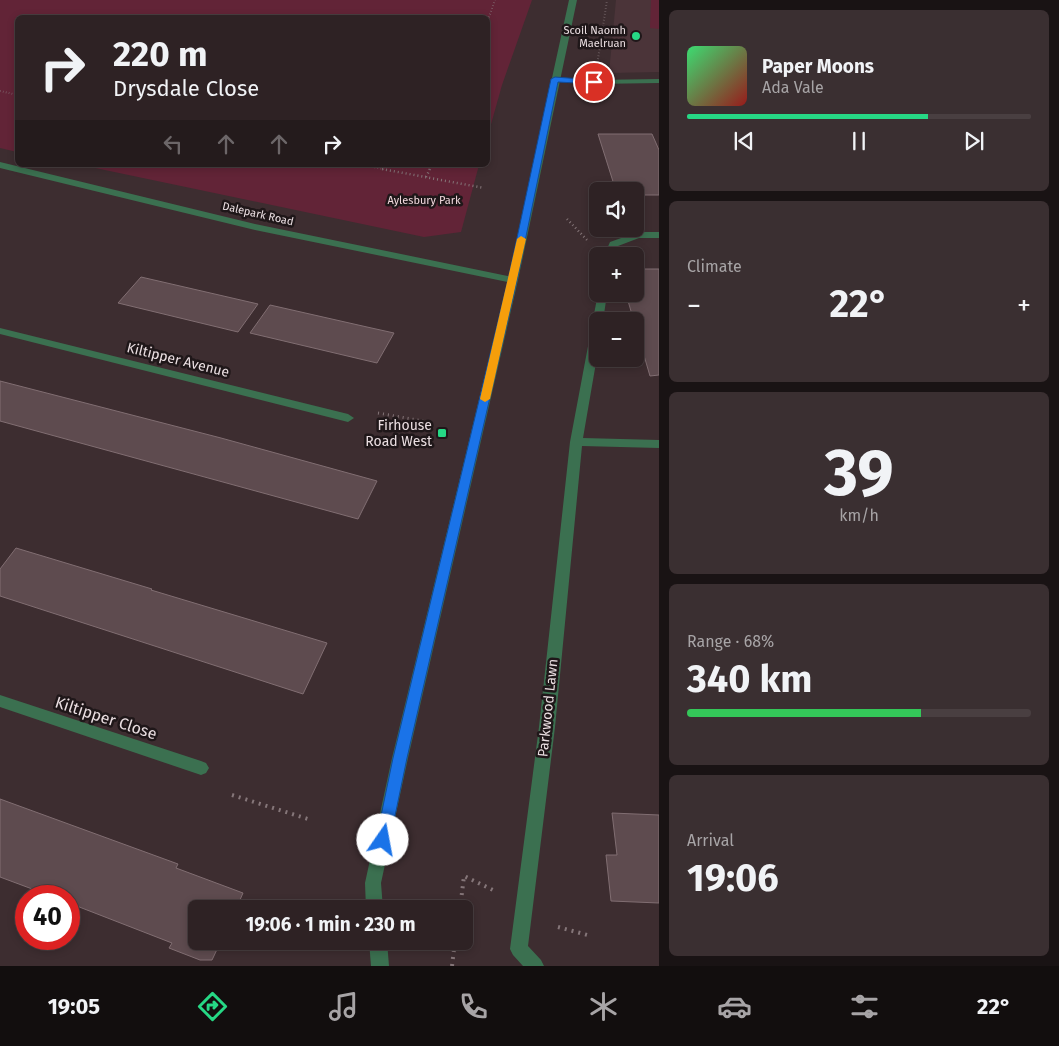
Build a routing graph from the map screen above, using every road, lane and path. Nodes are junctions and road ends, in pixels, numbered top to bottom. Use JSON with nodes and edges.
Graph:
{"nodes":[{"id":1,"x":495,"y":0,"type":"edge"},
{"id":2,"x":573,"y":0,"type":"edge"},
{"id":3,"x":607,"y":0,"type":"edge"},
{"id":4,"x":490,"y":15,"type":"edge"},
{"id":5,"x":597,"y":65,"type":"dead end"},
{"id":6,"x":555,"y":79,"type":"junction"},
{"id":7,"x":659,"y":81,"type":"edge"},
{"id":8,"x":0,"y":91,"type":"edge"},
{"id":9,"x":15,"y":94,"type":"edge"},
{"id":10,"x":0,"y":165,"type":"edge"},
{"id":11,"x":374,"y":167,"type":"edge"},
{"id":12,"x":430,"y":167,"type":"edge"},
{"id":13,"x":426,"y":177,"type":"junction"},
{"id":14,"x":484,"y":188,"type":"dead end"},
{"id":15,"x":659,"y":235,"type":"edge"},
{"id":16,"x":613,"y":247,"type":"edge"},
{"id":17,"x":513,"y":280,"type":"junction"},
{"id":18,"x":601,"y":302,"type":"edge"},
{"id":19,"x":0,"y":331,"type":"edge"},
{"id":20,"x":378,"y":413,"type":"dead end"},
{"id":21,"x":348,"y":418,"type":"dead end"},
{"id":22,"x":423,"y":421,"type":"dead end"},
{"id":23,"x":576,"y":442,"type":"junction"},
{"id":24,"x":659,"y":444,"type":"edge"},
{"id":25,"x":0,"y":701,"type":"edge"},
{"id":26,"x":201,"y":768,"type":"dead end"},
{"id":27,"x":232,"y":795,"type":"dead end"},
{"id":28,"x":308,"y":819,"type":"dead end"},
{"id":29,"x":492,"y":890,"type":"dead end"},
{"id":30,"x":375,"y":900,"type":"edge"},
{"id":31,"x":461,"y":900,"type":"edge"},
{"id":32,"x":558,"y":927,"type":"dead end"},
{"id":33,"x":591,"y":936,"type":"dead end"},
{"id":34,"x":379,"y":950,"type":"edge"},
{"id":35,"x":454,"y":950,"type":"edge"},
{"id":36,"x":380,"y":966,"type":"edge"},
{"id":37,"x":452,"y":966,"type":"edge"},
{"id":38,"x":536,"y":966,"type":"edge"}],
"edges":[{"from":1,"to":4,"type":"path"},
{"from":2,"to":6,"type":"street"},
{"from":3,"to":5,"type":"path"},
{"from":6,"to":7,"type":"street"},
{"from":6,"to":17,"type":"street"},
{"from":8,"to":9,"type":"path"},
{"from":10,"to":17,"type":"street","name":"Dalepark Road"},
{"from":11,"to":13,"type":"path"},
{"from":12,"to":13,"type":"path"},
{"from":13,"to":14,"type":"path"},
{"from":15,"to":16,"type":"street"},
{"from":17,"to":30,"type":"street"},
{"from":18,"to":23,"type":"street"},
{"from":19,"to":21,"type":"street","name":"Kiltipper Avenue"},
{"from":20,"to":22,"type":"path"},
{"from":23,"to":24,"type":"street"},
{"from":23,"to":38,"type":"street","name":"Parkwood Lawn"},
{"from":25,"to":26,"type":"street","name":"Kiltipper Close"},
{"from":27,"to":28,"type":"path"},
{"from":29,"to":31,"type":"path"},
{"from":32,"to":33,"type":"path"},
{"from":34,"to":36,"type":"street"},
{"from":35,"to":37,"type":"path"}]}
